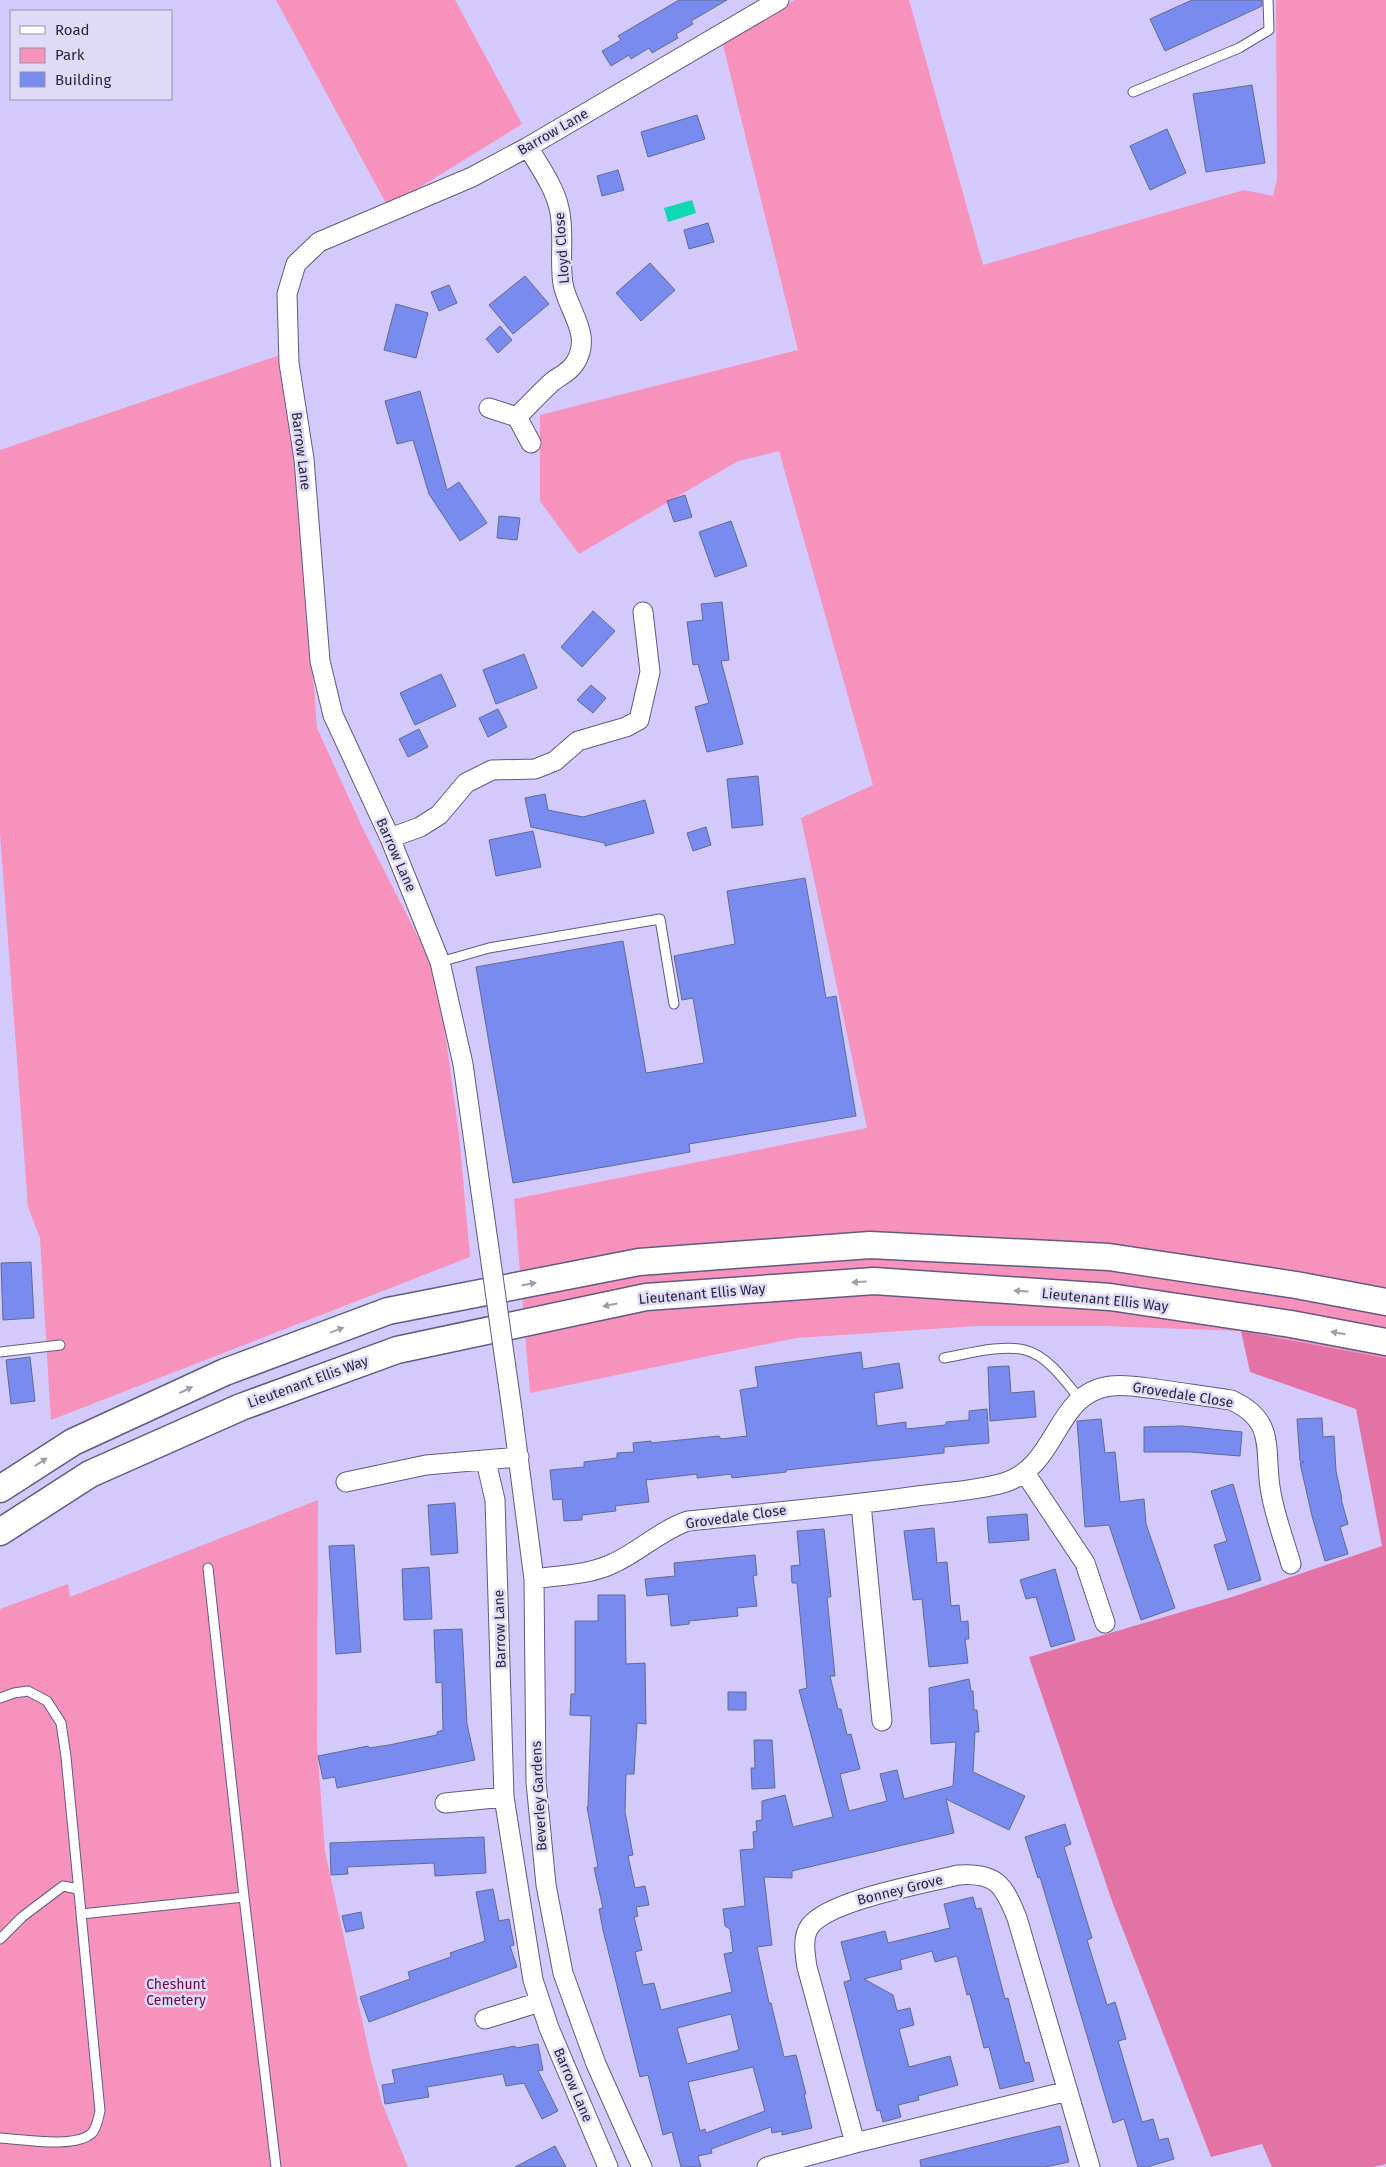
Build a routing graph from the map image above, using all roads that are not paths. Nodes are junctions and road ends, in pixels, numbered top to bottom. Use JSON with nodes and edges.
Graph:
{"nodes":[{"id":1,"x":780,"y":0,"type":"edge"},
{"id":2,"x":1268,"y":0,"type":"edge"},
{"id":3,"x":1133,"y":92,"type":"dead end"},
{"id":4,"x":528,"y":147,"type":"junction"},
{"id":5,"x":490,"y":408,"type":"dead end"},
{"id":6,"x":517,"y":417,"type":"junction"},
{"id":7,"x":531,"y":443,"type":"dead end"},
{"id":8,"x":643,"y":612,"type":"dead end"},
{"id":9,"x":390,"y":838,"type":"junction"},
{"id":10,"x":440,"y":962,"type":"junction"},
{"id":11,"x":674,"y":1004,"type":"dead end"},
{"id":12,"x":1386,"y":1302,"type":"edge"},
{"id":13,"x":1386,"y":1342,"type":"edge"},
{"id":14,"x":60,"y":1345,"type":"dead end"},
{"id":15,"x":0,"y":1352,"type":"edge"},
{"id":16,"x":944,"y":1358,"type":"dead end"},
{"id":17,"x":1079,"y":1398,"type":"junction"},
{"id":18,"x":512,"y":1410,"type":"joint"},
{"id":19,"x":519,"y":1458,"type":"junction"},
{"id":20,"x":486,"y":1461,"type":"junction"},
{"id":21,"x":1025,"y":1473,"type":"junction"},
{"id":22,"x":346,"y":1482,"type":"dead end"},
{"id":23,"x":0,"y":1489,"type":"edge"},
{"id":24,"x":861,"y":1504,"type":"junction"},
{"id":25,"x":0,"y":1532,"type":"edge"},
{"id":26,"x":1291,"y":1564,"type":"dead end"},
{"id":27,"x":208,"y":1568,"type":"dead end"},
{"id":28,"x":534,"y":1579,"type":"junction"},
{"id":29,"x":1105,"y":1623,"type":"dead end"},
{"id":30,"x":0,"y":1698,"type":"edge"},
{"id":31,"x":882,"y":1721,"type":"dead end"},
{"id":32,"x":504,"y":1797,"type":"junction"},
{"id":33,"x":445,"y":1803,"type":"dead end"},
{"id":34,"x":78,"y":1889,"type":"junction"},
{"id":35,"x":244,"y":1897,"type":"junction"},
{"id":36,"x":81,"y":1914,"type":"junction"},
{"id":37,"x":0,"y":1938,"type":"edge"},
{"id":38,"x":540,"y":2002,"type":"junction"},
{"id":39,"x":485,"y":2019,"type":"dead end"},
{"id":40,"x":1068,"y":2091,"type":"junction"},
{"id":41,"x":0,"y":2138,"type":"edge"},
{"id":42,"x":855,"y":2143,"type":"junction"},
{"id":43,"x":276,"y":2167,"type":"edge"},
{"id":44,"x":608,"y":2167,"type":"edge"},
{"id":45,"x":642,"y":2167,"type":"edge"},
{"id":46,"x":767,"y":2167,"type":"edge"},
{"id":47,"x":1090,"y":2167,"type":"edge"}],
"edges":[{"from":1,"to":4,"type":"street","name":"Barrow Lane"},
{"from":2,"to":3,"type":"lane"},
{"from":4,"to":6,"type":"street","name":"Lloyd Close"},
{"from":4,"to":9,"type":"street","name":"Barrow Lane"},
{"from":5,"to":6,"type":"street"},
{"from":6,"to":7,"type":"street"},
{"from":8,"to":9,"type":"street"},
{"from":9,"to":10,"type":"street","name":"Barrow Lane"},
{"from":10,"to":11,"type":"lane"},
{"from":10,"to":18,"type":"street","name":"Barrow Lane","bridge":true},
{"from":23,"to":12,"type":"main road","one_way":true},
{"from":13,"to":25,"type":"main road","name":"Lieutenant Ellis Way","one_way":true},
{"from":14,"to":15,"type":"lane"},
{"from":16,"to":17,"type":"lane"},
{"from":17,"to":21,"type":"street","name":"Grovedale Close"},
{"from":17,"to":26,"type":"street","name":"Grovedale Close"},
{"from":18,"to":19,"type":"street","name":"Beverley Gardens"},
{"from":19,"to":20,"type":"street"},
{"from":19,"to":28,"type":"street","name":"Beverley Gardens"},
{"from":20,"to":22,"type":"street"},
{"from":20,"to":32,"type":"street","name":"Barrow Lane"},
{"from":21,"to":24,"type":"street","name":"Grovedale Close"},
{"from":21,"to":29,"type":"street"},
{"from":24,"to":28,"type":"street","name":"Grovedale Close"},
{"from":24,"to":31,"type":"street"},
{"from":27,"to":35,"type":"lane"},
{"from":28,"to":45,"type":"street","name":"Beverley Gardens"},
{"from":30,"to":34,"type":"lane"},
{"from":32,"to":33,"type":"street"},
{"from":32,"to":38,"type":"street","name":"Barrow Lane"},
{"from":34,"to":36,"type":"lane"},
{"from":34,"to":37,"type":"lane"},
{"from":35,"to":36,"type":"lane"},
{"from":35,"to":43,"type":"lane"},
{"from":36,"to":41,"type":"lane"},
{"from":38,"to":39,"type":"street"},
{"from":38,"to":44,"type":"street","name":"Barrow Lane"},
{"from":40,"to":42,"type":"street"},
{"from":40,"to":42,"type":"street","name":"Bonney Grove"},
{"from":40,"to":47,"type":"street","name":"Bonney Grove"},
{"from":42,"to":46,"type":"street"}]}
